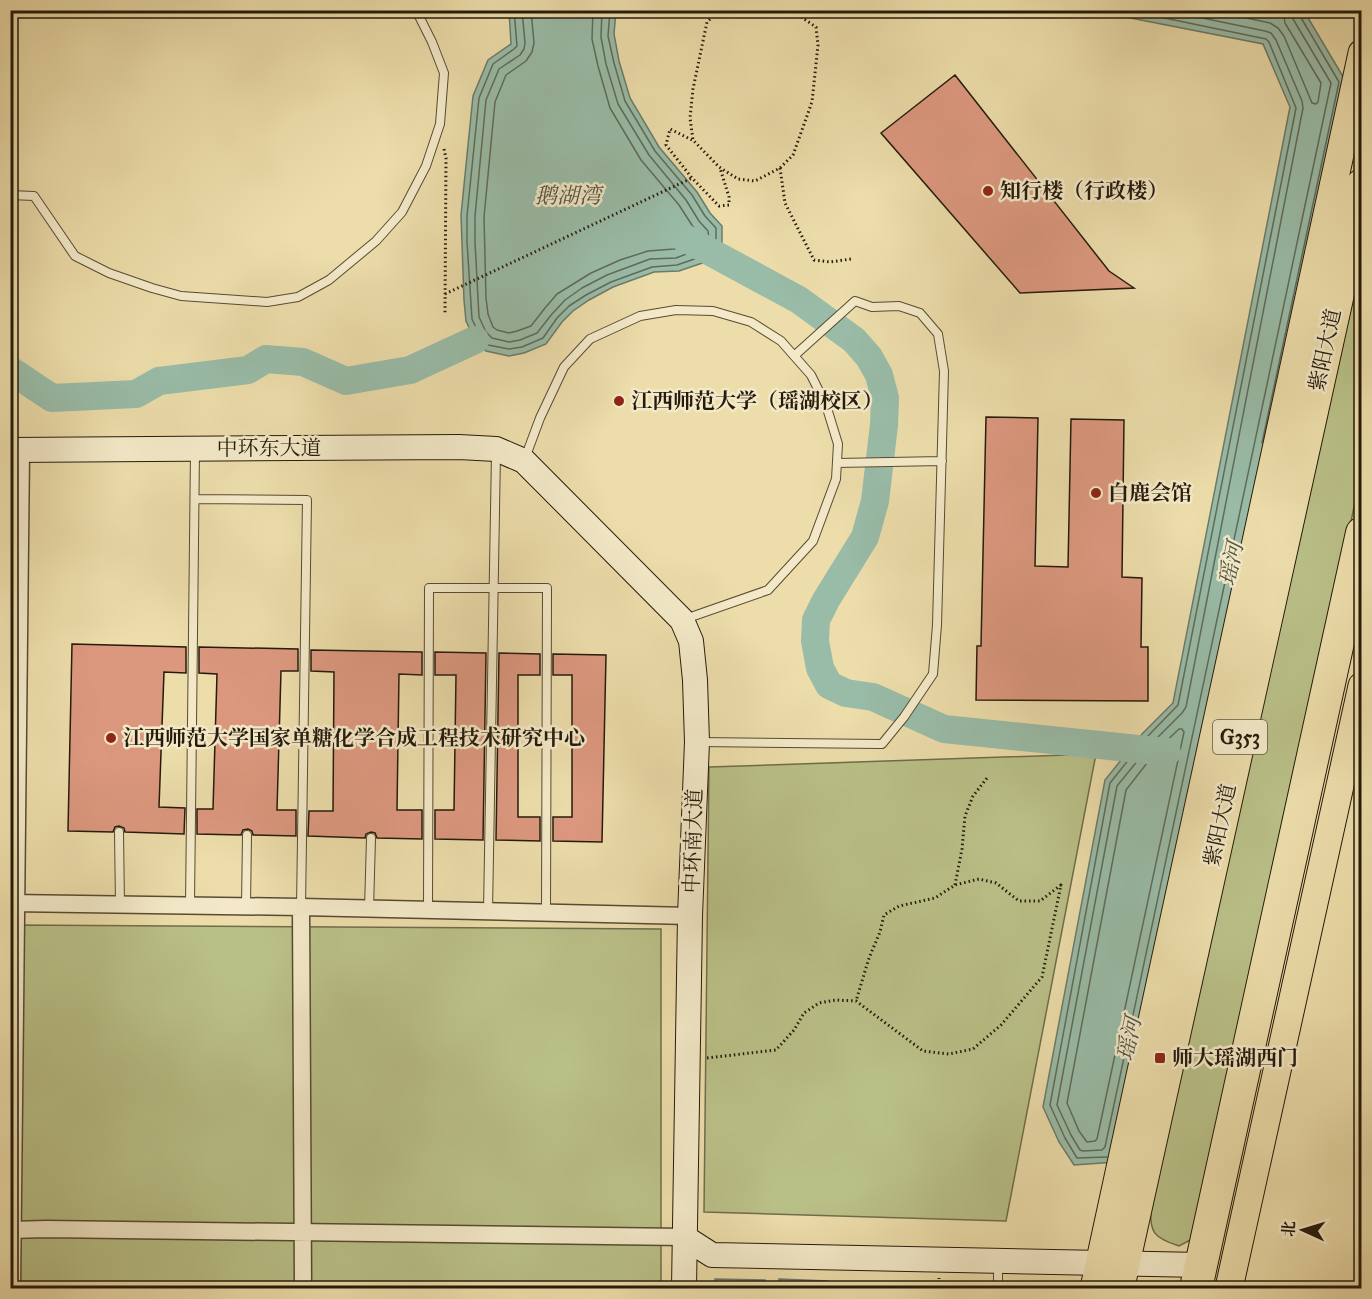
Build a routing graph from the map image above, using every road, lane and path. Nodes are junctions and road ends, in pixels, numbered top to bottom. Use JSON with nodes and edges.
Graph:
{"nodes":[{"id":1,"x":416,"y":10,"type":"edge"},
{"id":2,"x":720,"y":10,"type":"edge"},
{"id":3,"x":791,"y":10,"type":"edge"},
{"id":4,"x":1362,"y":53,"type":"edge"},
{"id":5,"x":440,"y":124,"type":"junction"},
{"id":6,"x":693,"y":140,"type":"junction"},
{"id":7,"x":719,"y":167,"type":"junction"},
{"id":8,"x":780,"y":168,"type":"junction"},
{"id":9,"x":692,"y":178,"type":"junction"},
{"id":10,"x":1362,"y":185,"type":"edge"},
{"id":11,"x":10,"y":195,"type":"edge"},
{"id":12,"x":851,"y":259,"type":"dead end"},
{"id":13,"x":445,"y":294,"type":"junction"},
{"id":14,"x":445,"y":313,"type":"dead end"},
{"id":15,"x":794,"y":356,"type":"junction"},
{"id":16,"x":195,"y":449,"type":"junction"},
{"id":17,"x":496,"y":449,"type":"junction"},
{"id":18,"x":16,"y":450,"type":"edge"},
{"id":19,"x":524,"y":461,"type":"junction"},
{"id":20,"x":942,"y":461,"type":"junction"},
{"id":21,"x":837,"y":463,"type":"junction"},
{"id":22,"x":195,"y":499,"type":"junction"},
{"id":23,"x":1362,"y":533,"type":"edge"},
{"id":24,"x":494,"y":588,"type":"junction"},
{"id":25,"x":682,"y":620,"type":"junction"},
{"id":26,"x":1362,"y":686,"type":"edge"},
{"id":27,"x":697,"y":742,"type":"junction"},
{"id":28,"x":987,"y":778,"type":"dead end"},
{"id":29,"x":119,"y":832,"type":"dead end"},
{"id":30,"x":248,"y":835,"type":"dead end"},
{"id":31,"x":370,"y":838,"type":"dead end"},
{"id":32,"x":955,"y":885,"type":"junction"},
{"id":33,"x":13,"y":903,"type":"edge"},
{"id":34,"x":120,"y":905,"type":"junction"},
{"id":35,"x":190,"y":906,"type":"junction"},
{"id":36,"x":246,"y":906,"type":"junction"},
{"id":37,"x":302,"y":907,"type":"junction"},
{"id":38,"x":369,"y":909,"type":"junction"},
{"id":39,"x":428,"y":910,"type":"junction"},
{"id":40,"x":488,"y":911,"type":"junction"},
{"id":41,"x":546,"y":913,"type":"junction"},
{"id":42,"x":690,"y":916,"type":"junction"},
{"id":43,"x":856,"y":1001,"type":"junction"},
{"id":44,"x":687,"y":1060,"type":"junction"},
{"id":45,"x":12,"y":1230,"type":"edge"},
{"id":46,"x":303,"y":1232,"type":"junction"},
{"id":47,"x":684,"y":1237,"type":"junction"},
{"id":48,"x":998,"y":1261,"type":"junction"},
{"id":49,"x":1109,"y":1276,"type":"edge"},
{"id":50,"x":1199,"y":1276,"type":"edge"},
{"id":51,"x":12,"y":1288,"type":"edge"},
{"id":52,"x":303,"y":1288,"type":"edge"},
{"id":53,"x":684,"y":1288,"type":"edge"},
{"id":54,"x":998,"y":1288,"type":"edge"},
{"id":55,"x":1229,"y":1288,"type":"edge"}],
"edges":[{"from":1,"to":5,"type":"lane"},
{"from":2,"to":6,"type":"path"},
{"from":3,"to":8,"type":"path"},
{"from":4,"to":49,"type":"main road"},
{"from":5,"to":11,"type":"lane"},
{"from":5,"to":13,"type":"path"},
{"from":6,"to":7,"type":"path"},
{"from":6,"to":9,"type":"path"},
{"from":7,"to":8,"type":"path"},
{"from":7,"to":9,"type":"path"},
{"from":8,"to":12,"type":"path"},
{"from":9,"to":13,"type":"path"},
{"from":10,"to":49,"type":"highway","name":"紫阳大道","number":"G353"},
{"from":13,"to":14,"type":"path"},
{"from":15,"to":19,"type":"lane"},
{"from":15,"to":20,"type":"lane"},
{"from":15,"to":21,"type":"lane"},
{"from":16,"to":17,"type":"street","name":"中环东大道"},
{"from":16,"to":18,"type":"street","name":"中环东大道"},
{"from":16,"to":22,"type":"lane"},
{"from":17,"to":19,"type":"street","name":"中环东大道"},
{"from":17,"to":24,"type":"lane"},
{"from":18,"to":33,"type":"street"},
{"from":19,"to":25,"type":"street","name":"中环南大道"},
{"from":20,"to":21,"type":"lane"},
{"from":20,"to":27,"type":"lane"},
{"from":21,"to":25,"type":"lane"},
{"from":22,"to":35,"type":"lane"},
{"from":22,"to":37,"type":"lane"},
{"from":23,"to":50,"type":"highway"},
{"from":24,"to":39,"type":"lane"},
{"from":24,"to":40,"type":"lane"},
{"from":24,"to":41,"type":"lane"},
{"from":25,"to":27,"type":"street","name":"中环南大道"},
{"from":26,"to":55,"type":"main road"},
{"from":27,"to":42,"type":"street","name":"中环南大道"},
{"from":28,"to":32,"type":"path"},
{"from":29,"to":34,"type":"lane"},
{"from":30,"to":36,"type":"lane"},
{"from":31,"to":38,"type":"lane"},
{"from":32,"to":43,"type":"path"},
{"from":32,"to":43,"type":"path"},
{"from":33,"to":34,"type":"street"},
{"from":33,"to":45,"type":"street"},
{"from":34,"to":35,"type":"street"},
{"from":35,"to":36,"type":"street"},
{"from":36,"to":37,"type":"street"},
{"from":37,"to":38,"type":"street"},
{"from":37,"to":46,"type":"street"},
{"from":38,"to":39,"type":"street"},
{"from":39,"to":40,"type":"street"},
{"from":40,"to":41,"type":"street"},
{"from":41,"to":42,"type":"street"},
{"from":42,"to":44,"type":"street","name":"中环南大道"},
{"from":43,"to":44,"type":"path"},
{"from":44,"to":47,"type":"street","name":"中环南大道"},
{"from":45,"to":46,"type":"street"},
{"from":45,"to":51,"type":"street"},
{"from":46,"to":47,"type":"street"},
{"from":46,"to":52,"type":"street"},
{"from":47,"to":48,"type":"street"},
{"from":47,"to":53,"type":"street","name":"中环南大道"},
{"from":48,"to":49,"type":"street"},
{"from":48,"to":54,"type":"lane"},
{"from":49,"to":50,"type":"street"}]}
